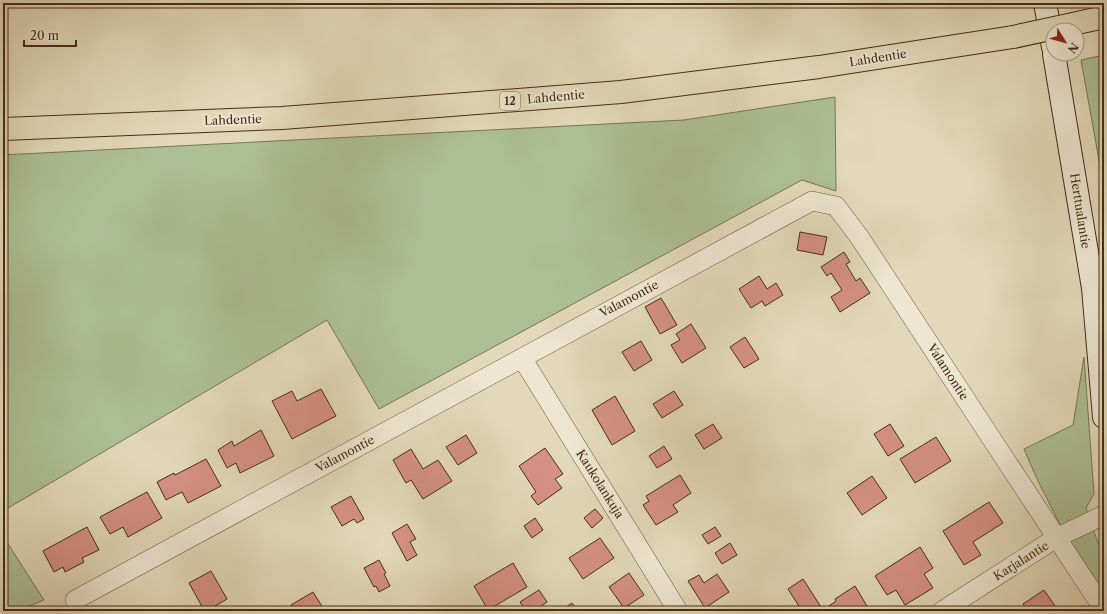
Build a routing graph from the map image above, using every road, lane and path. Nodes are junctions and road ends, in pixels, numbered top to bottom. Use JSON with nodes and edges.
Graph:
{"nodes":[{"id":1,"x":1045,"y":3,"type":"edge"},
{"id":2,"x":1104,"y":17,"type":"edge"},
{"id":3,"x":1048,"y":22,"type":"edge"},
{"id":4,"x":1055,"y":62,"type":"edge"},
{"id":5,"x":3,"y":129,"type":"edge"},
{"id":6,"x":522,"y":358,"type":"junction"},
{"id":7,"x":1104,"y":417,"type":"edge"},
{"id":8,"x":1104,"y":515,"type":"edge"},
{"id":9,"x":1056,"y":538,"type":"junction"},
{"id":10,"x":75,"y":600,"type":"dead end"},
{"id":11,"x":1104,"y":610,"type":"edge"},
{"id":12,"x":678,"y":611,"type":"edge"},
{"id":13,"x":942,"y":611,"type":"edge"}],
"edges":[{"from":1,"to":3,"type":"street"},
{"from":2,"to":5,"type":"highway","name":"Lahdentie","number":"12","bridge":true},
{"from":4,"to":7,"type":"street","name":"Herttualantie"},
{"from":6,"to":9,"type":"street","name":"Valamontie"},
{"from":6,"to":10,"type":"street","name":"Valamontie"},
{"from":6,"to":12,"type":"street","name":"Kaukolankuja"},
{"from":8,"to":9,"type":"street","name":"Karjalantie"},
{"from":9,"to":11,"type":"street","name":"Valamontie"},
{"from":9,"to":13,"type":"street","name":"Karjalantie"}]}
